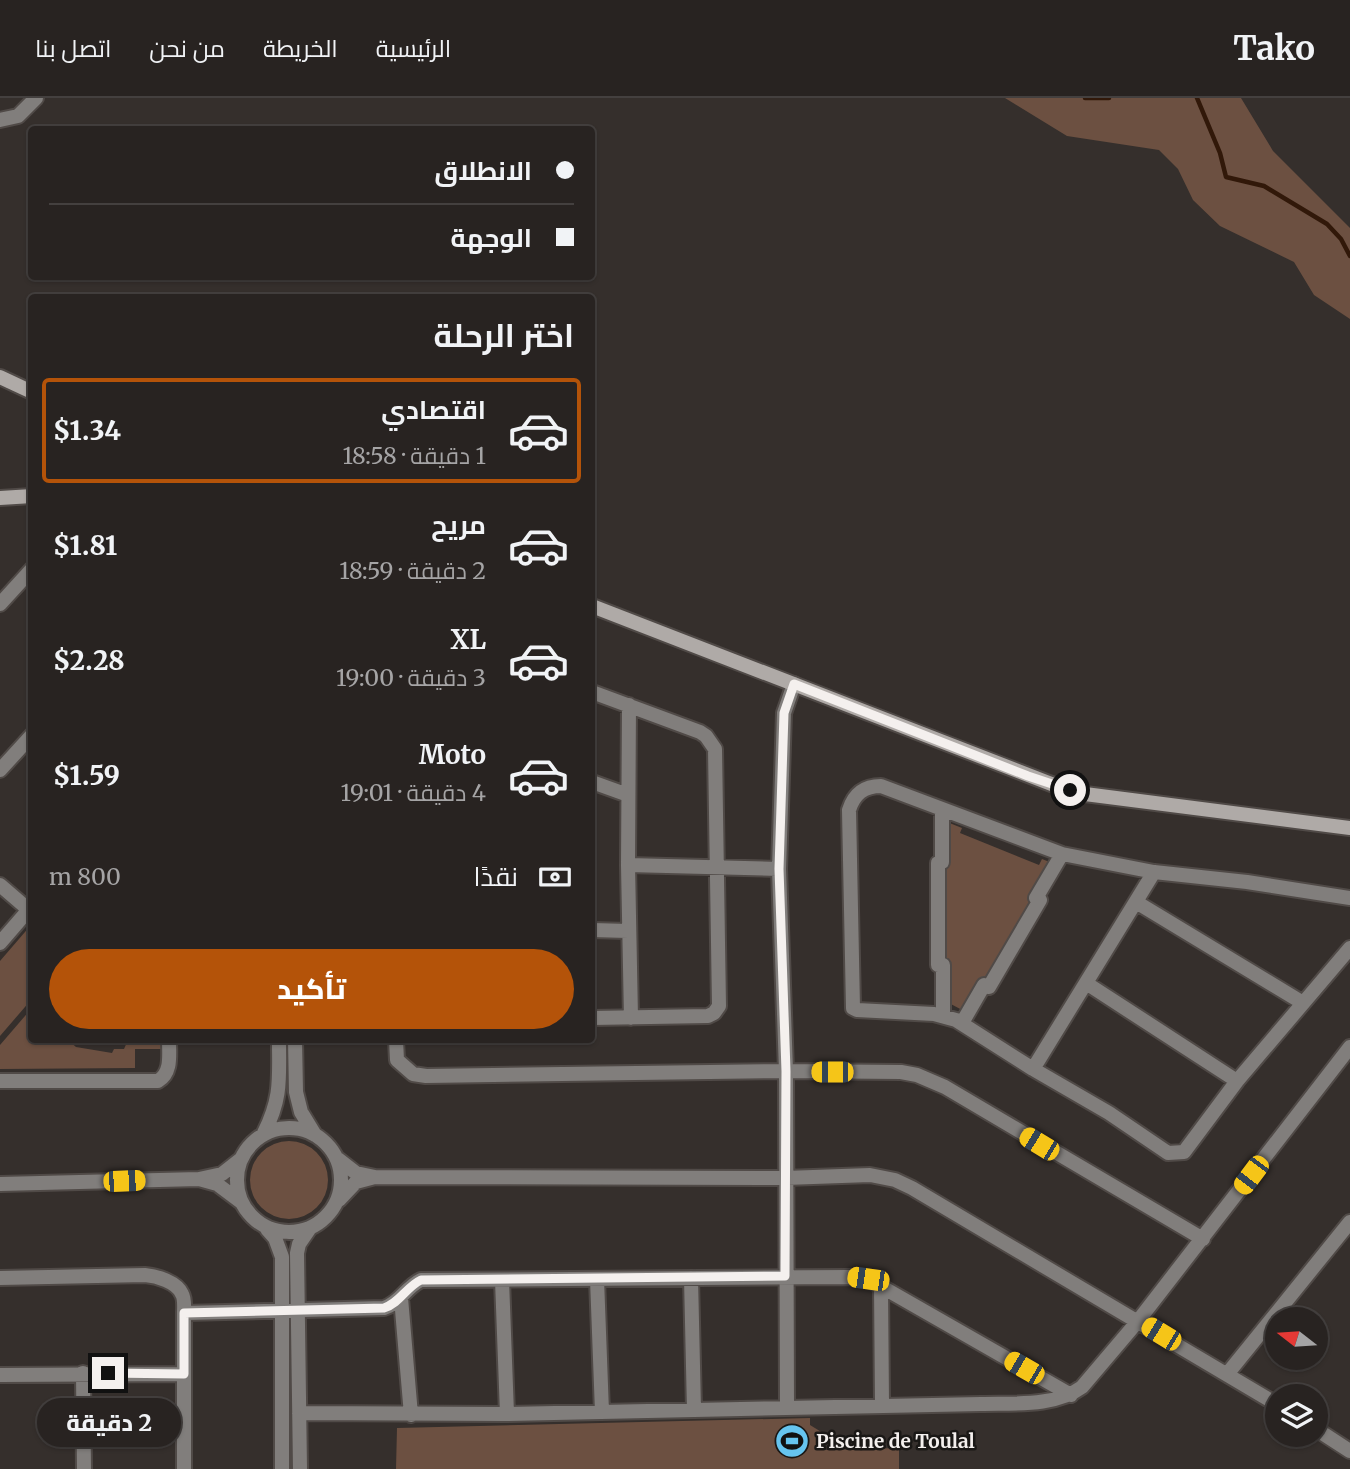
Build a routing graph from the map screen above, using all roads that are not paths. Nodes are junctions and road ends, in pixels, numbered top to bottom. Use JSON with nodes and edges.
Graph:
{"nodes":[{"id":1,"x":36,"y":98,"type":"edge"},
{"id":2,"x":0,"y":120,"type":"edge"},
{"id":3,"x":4,"y":381,"type":"edge"},
{"id":4,"x":28,"y":390,"type":"edge"},
{"id":5,"x":28,"y":496,"type":"edge"},
{"id":6,"x":0,"y":498,"type":"edge"},
{"id":7,"x":28,"y":573,"type":"edge"},
{"id":8,"x":0,"y":604,"type":"edge"},
{"id":9,"x":595,"y":607,"type":"edge"},
{"id":10,"x":794,"y":684,"type":"junction"},
{"id":11,"x":595,"y":693,"type":"edge"},
{"id":12,"x":629,"y":705,"type":"junction"},
{"id":13,"x":28,"y":739,"type":"edge"},
{"id":14,"x":0,"y":770,"type":"edge"},
{"id":15,"x":595,"y":783,"type":"edge"},
{"id":16,"x":628,"y":795,"type":"junction"},
{"id":17,"x":942,"y":809,"type":"junction"},
{"id":18,"x":1350,"y":828,"type":"edge"},
{"id":19,"x":1062,"y":854,"type":"junction"},
{"id":20,"x":628,"y":865,"type":"junction"},
{"id":21,"x":717,"y":868,"type":"junction"},
{"id":22,"x":779,"y":869,"type":"junction"},
{"id":23,"x":1154,"y":872,"type":"junction"},
{"id":24,"x":0,"y":885,"type":"edge"},
{"id":25,"x":1350,"y":898,"type":"edge"},
{"id":26,"x":1136,"y":902,"type":"junction"},
{"id":27,"x":28,"y":906,"type":"edge"},
{"id":28,"x":28,"y":910,"type":"edge"},
{"id":29,"x":595,"y":930,"type":"edge"},
{"id":30,"x":628,"y":931,"type":"junction"},
{"id":31,"x":0,"y":943,"type":"edge"},
{"id":32,"x":1350,"y":948,"type":"edge"},
{"id":33,"x":1086,"y":983,"type":"junction"},
{"id":34,"x":1303,"y":1003,"type":"junction"},
{"id":35,"x":943,"y":1016,"type":"junction"},
{"id":36,"x":631,"y":1017,"type":"junction"},
{"id":37,"x":595,"y":1018,"type":"edge"},
{"id":38,"x":962,"y":1023,"type":"junction"},
{"id":39,"x":169,"y":1043,"type":"edge"},
{"id":40,"x":279,"y":1043,"type":"edge"},
{"id":41,"x":295,"y":1043,"type":"edge"},
{"id":42,"x":396,"y":1043,"type":"edge"},
{"id":43,"x":1350,"y":1047,"type":"edge"},
{"id":44,"x":1033,"y":1069,"type":"junction"},
{"id":45,"x":786,"y":1071,"type":"junction"},
{"id":46,"x":0,"y":1081,"type":"edge"},
{"id":47,"x":1237,"y":1081,"type":"junction"},
{"id":48,"x":264,"y":1133,"type":"junction"},
{"id":49,"x":316,"y":1135,"type":"junction"},
{"id":50,"x":335,"y":1154,"type":"junction"},
{"id":51,"x":241,"y":1159,"type":"junction"},
{"id":52,"x":375,"y":1177,"type":"junction"},
{"id":53,"x":785,"y":1178,"type":"junction"},
{"id":54,"x":199,"y":1179,"type":"junction"},
{"id":55,"x":0,"y":1184,"type":"edge"},
{"id":56,"x":242,"y":1203,"type":"junction"},
{"id":57,"x":336,"y":1204,"type":"junction"},
{"id":58,"x":1350,"y":1222,"type":"edge"},
{"id":59,"x":266,"y":1227,"type":"junction"},
{"id":60,"x":310,"y":1228,"type":"junction"},
{"id":61,"x":1203,"y":1239,"type":"junction"},
{"id":62,"x":785,"y":1276,"type":"junction"},
{"id":63,"x":0,"y":1278,"type":"edge"},
{"id":64,"x":691,"y":1278,"type":"junction"},
{"id":65,"x":597,"y":1279,"type":"junction"},
{"id":66,"x":502,"y":1280,"type":"junction"},
{"id":67,"x":881,"y":1286,"type":"junction"},
{"id":68,"x":401,"y":1298,"type":"junction"},
{"id":69,"x":282,"y":1309,"type":"junction"},
{"id":70,"x":298,"y":1309,"type":"junction"},
{"id":71,"x":184,"y":1313,"type":"junction"},
{"id":72,"x":1139,"y":1321,"type":"junction"},
{"id":73,"x":83,"y":1373,"type":"junction"},
{"id":74,"x":1228,"y":1373,"type":"junction"},
{"id":75,"x":184,"y":1374,"type":"junction"},
{"id":76,"x":0,"y":1375,"type":"edge"},
{"id":77,"x":1071,"y":1395,"type":"junction"},
{"id":78,"x":1265,"y":1397,"type":"edge"},
{"id":79,"x":882,"y":1404,"type":"junction"},
{"id":80,"x":787,"y":1407,"type":"junction"},
{"id":81,"x":694,"y":1410,"type":"junction"},
{"id":82,"x":602,"y":1412,"type":"junction"},
{"id":83,"x":299,"y":1413,"type":"junction"},
{"id":84,"x":507,"y":1414,"type":"junction"},
{"id":85,"x":411,"y":1415,"type":"junction"},
{"id":86,"x":1328,"y":1437,"type":"edge"},
{"id":87,"x":1350,"y":1451,"type":"edge"},
{"id":88,"x":84,"y":1469,"type":"edge"},
{"id":89,"x":184,"y":1469,"type":"edge"},
{"id":90,"x":282,"y":1469,"type":"edge"},
{"id":91,"x":300,"y":1469,"type":"edge"}],
"edges":[{"from":1,"to":2,"type":"street"},
{"from":3,"to":4,"type":"street"},
{"from":5,"to":6,"type":"street"},
{"from":7,"to":8,"type":"street"},
{"from":9,"to":10,"type":"street"},
{"from":10,"to":18,"type":"street"},
{"from":10,"to":22,"type":"street"},
{"from":11,"to":12,"type":"street"},
{"from":12,"to":16,"type":"street"},
{"from":12,"to":21,"type":"street"},
{"from":13,"to":14,"type":"street"},
{"from":15,"to":16,"type":"street"},
{"from":16,"to":20,"type":"street"},
{"from":17,"to":19,"type":"street"},
{"from":17,"to":35,"type":"street"},
{"from":17,"to":35,"type":"street"},
{"from":19,"to":23,"type":"street"},
{"from":19,"to":38,"type":"street"},
{"from":20,"to":21,"type":"street"},
{"from":20,"to":30,"type":"street"},
{"from":21,"to":22,"type":"street"},
{"from":21,"to":36,"type":"street"},
{"from":22,"to":45,"type":"street"},
{"from":23,"to":25,"type":"street"},
{"from":23,"to":26,"type":"street"},
{"from":24,"to":27,"type":"street"},
{"from":26,"to":33,"type":"street"},
{"from":26,"to":34,"type":"street"},
{"from":28,"to":31,"type":"street"},
{"from":29,"to":30,"type":"street"},
{"from":30,"to":36,"type":"street"},
{"from":32,"to":34,"type":"street"},
{"from":33,"to":44,"type":"street"},
{"from":33,"to":47,"type":"street"},
{"from":34,"to":47,"type":"street"},
{"from":35,"to":38,"type":"street"},
{"from":36,"to":37,"type":"street"},
{"from":38,"to":44,"type":"street"},
{"from":39,"to":46,"type":"street"},
{"from":40,"to":48,"type":"street"},
{"from":41,"to":49,"type":"street"},
{"from":42,"to":45,"type":"street"},
{"from":43,"to":61,"type":"street"},
{"from":44,"to":47,"type":"street"},
{"from":45,"to":53,"type":"street"},
{"from":45,"to":61,"type":"street"},
{"from":48,"to":49,"type":"street"},
{"from":48,"to":51,"type":"street"},
{"from":49,"to":50,"type":"street"},
{"from":50,"to":52,"type":"street"},
{"from":50,"to":57,"type":"street"},
{"from":51,"to":54,"type":"street"},
{"from":51,"to":56,"type":"street"},
{"from":52,"to":53,"type":"street"},
{"from":52,"to":57,"type":"street"},
{"from":53,"to":62,"type":"street"},
{"from":53,"to":72,"type":"street"},
{"from":54,"to":55,"type":"street"},
{"from":54,"to":56,"type":"street"},
{"from":56,"to":59,"type":"street"},
{"from":57,"to":60,"type":"street"},
{"from":58,"to":74,"type":"street"},
{"from":59,"to":60,"type":"street"},
{"from":59,"to":69,"type":"street"},
{"from":60,"to":70,"type":"street"},
{"from":61,"to":72,"type":"street"},
{"from":62,"to":64,"type":"street"},
{"from":62,"to":67,"type":"street"},
{"from":62,"to":80,"type":"street"},
{"from":63,"to":71,"type":"street"},
{"from":64,"to":65,"type":"street"},
{"from":64,"to":81,"type":"street"},
{"from":65,"to":66,"type":"street"},
{"from":65,"to":82,"type":"street"},
{"from":66,"to":68,"type":"street"},
{"from":66,"to":84,"type":"street"},
{"from":67,"to":77,"type":"street"},
{"from":67,"to":79,"type":"street"},
{"from":68,"to":70,"type":"street"},
{"from":68,"to":85,"type":"street"},
{"from":69,"to":70,"type":"street"},
{"from":69,"to":71,"type":"street"},
{"from":69,"to":90,"type":"street"},
{"from":70,"to":83,"type":"street"},
{"from":71,"to":75,"type":"street"},
{"from":72,"to":74,"type":"street"},
{"from":72,"to":77,"type":"street"},
{"from":73,"to":75,"type":"street"},
{"from":73,"to":76,"type":"street"},
{"from":73,"to":88,"type":"street"},
{"from":74,"to":78,"type":"street"},
{"from":75,"to":89,"type":"street"},
{"from":77,"to":79,"type":"street"},
{"from":79,"to":80,"type":"street"},
{"from":80,"to":81,"type":"street"},
{"from":81,"to":82,"type":"street"},
{"from":82,"to":84,"type":"street"},
{"from":83,"to":85,"type":"street"},
{"from":83,"to":91,"type":"street"},
{"from":84,"to":85,"type":"street"},
{"from":86,"to":87,"type":"street"}]}
